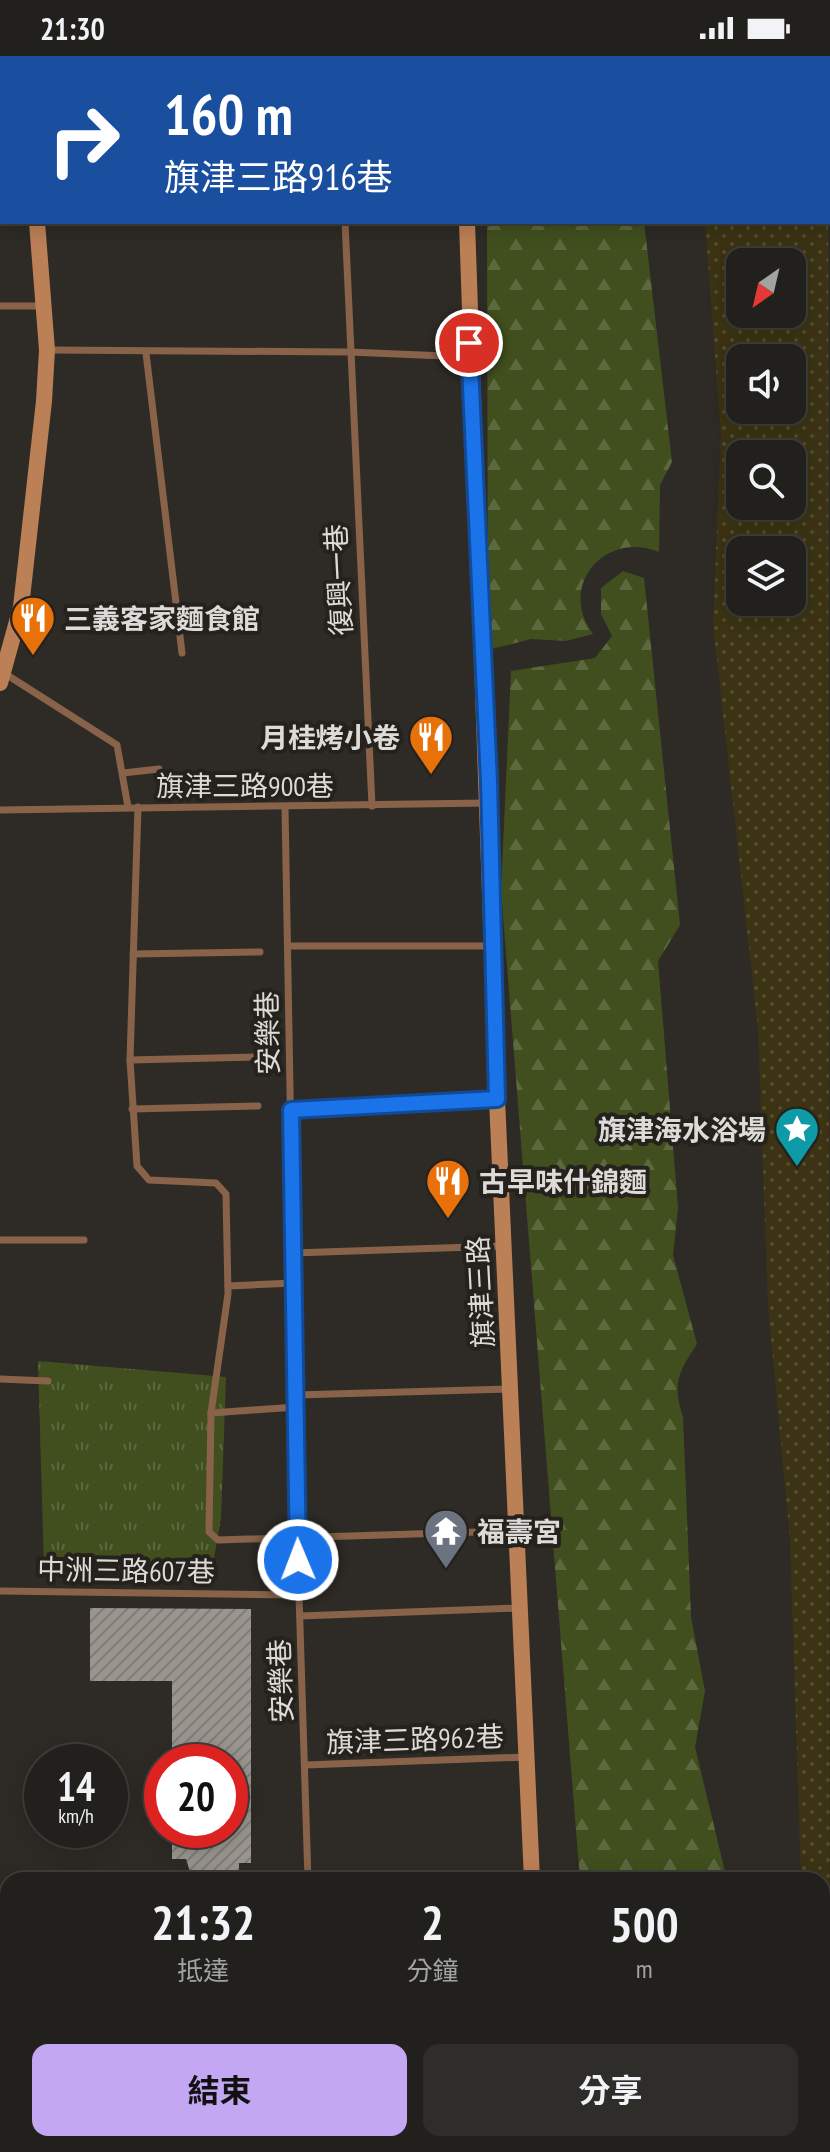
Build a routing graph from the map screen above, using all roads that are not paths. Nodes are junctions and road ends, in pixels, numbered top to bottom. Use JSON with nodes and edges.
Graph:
{"nodes":[{"id":1,"x":37,"y":224,"type":"edge"},
{"id":2,"x":345,"y":224,"type":"edge"},
{"id":3,"x":467,"y":224,"type":"edge"},
{"id":4,"x":0,"y":306,"type":"edge"},
{"id":5,"x":43,"y":306,"type":"junction"},
{"id":6,"x":47,"y":350,"type":"junction"},
{"id":7,"x":349,"y":352,"type":"junction"},
{"id":8,"x":146,"y":353,"type":"junction"},
{"id":9,"x":469,"y":357,"type":"junction"},
{"id":10,"x":182,"y":653,"type":"dead end"},
{"id":11,"x":2,"y":678,"type":"edge"},
{"id":12,"x":159,"y":769,"type":"dead end"},
{"id":13,"x":123,"y":773,"type":"junction"},
{"id":14,"x":489,"y":803,"type":"junction"},
{"id":15,"x":372,"y":806,"type":"junction"},
{"id":16,"x":128,"y":807,"type":"junction"},
{"id":17,"x":138,"y":807,"type":"junction"},
{"id":18,"x":285,"y":808,"type":"junction"},
{"id":19,"x":0,"y":810,"type":"edge"},
{"id":20,"x":288,"y":946,"type":"junction"},
{"id":21,"x":491,"y":946,"type":"junction"},
{"id":22,"x":260,"y":952,"type":"dead end"},
{"id":23,"x":133,"y":954,"type":"junction"},
{"id":24,"x":257,"y":1057,"type":"dead end"},
{"id":25,"x":130,"y":1060,"type":"junction"},
{"id":26,"x":497,"y":1099,"type":"junction"},
{"id":27,"x":258,"y":1106,"type":"dead end"},
{"id":28,"x":132,"y":1109,"type":"junction"},
{"id":29,"x":291,"y":1110,"type":"junction"},
{"id":30,"x":0,"y":1240,"type":"edge"},
{"id":31,"x":84,"y":1240,"type":"dead end"},
{"id":32,"x":504,"y":1246,"type":"junction"},
{"id":33,"x":293,"y":1253,"type":"junction"},
{"id":34,"x":294,"y":1283,"type":"junction"},
{"id":35,"x":228,"y":1286,"type":"junction"},
{"id":36,"x":0,"y":1379,"type":"edge"},
{"id":37,"x":48,"y":1381,"type":"dead end"},
{"id":38,"x":510,"y":1389,"type":"junction"},
{"id":39,"x":296,"y":1395,"type":"junction"},
{"id":40,"x":296,"y":1407,"type":"junction"},
{"id":41,"x":211,"y":1413,"type":"junction"},
{"id":42,"x":516,"y":1531,"type":"junction"},
{"id":43,"x":298,"y":1540,"type":"junction"},
{"id":44,"x":0,"y":1591,"type":"edge"},
{"id":45,"x":299,"y":1595,"type":"junction"},
{"id":46,"x":520,"y":1608,"type":"junction"},
{"id":47,"x":300,"y":1616,"type":"junction"},
{"id":48,"x":527,"y":1757,"type":"junction"},
{"id":49,"x":305,"y":1765,"type":"junction"},
{"id":50,"x":308,"y":1872,"type":"edge"},
{"id":51,"x":532,"y":1872,"type":"edge"}],
"edges":[{"from":1,"to":5,"type":"street"},
{"from":2,"to":7,"type":"lane","name":"復興一巷"},
{"from":3,"to":9,"type":"street","name":"旗津三路"},
{"from":4,"to":5,"type":"lane"},
{"from":5,"to":6,"type":"street"},
{"from":6,"to":8,"type":"lane"},
{"from":6,"to":11,"type":"street"},
{"from":7,"to":8,"type":"lane"},
{"from":7,"to":9,"type":"lane"},
{"from":7,"to":15,"type":"lane","name":"復興一巷"},
{"from":8,"to":10,"type":"lane"},
{"from":9,"to":14,"type":"street","name":"旗津三路"},
{"from":11,"to":13,"type":"lane"},
{"from":12,"to":13,"type":"lane"},
{"from":13,"to":16,"type":"lane"},
{"from":14,"to":15,"type":"lane","name":"旗津三路900巷"},
{"from":14,"to":21,"type":"street","name":"旗津三路"},
{"from":15,"to":18,"type":"lane","name":"旗津三路900巷"},
{"from":16,"to":17,"type":"lane","name":"旗津三路900巷"},
{"from":16,"to":19,"type":"lane","name":"旗津三路900巷"},
{"from":17,"to":18,"type":"lane","name":"旗津三路900巷"},
{"from":17,"to":23,"type":"lane"},
{"from":18,"to":20,"type":"lane","name":"安樂巷"},
{"from":20,"to":21,"type":"lane"},
{"from":20,"to":29,"type":"lane","name":"安樂巷"},
{"from":21,"to":26,"type":"street","name":"旗津三路"},
{"from":22,"to":23,"type":"lane"},
{"from":23,"to":25,"type":"lane"},
{"from":24,"to":25,"type":"lane"},
{"from":25,"to":28,"type":"lane"},
{"from":26,"to":29,"type":"lane"},
{"from":26,"to":32,"type":"street","name":"旗津三路"},
{"from":27,"to":28,"type":"lane"},
{"from":28,"to":35,"type":"lane"},
{"from":29,"to":33,"type":"lane","name":"安樂巷"},
{"from":30,"to":31,"type":"lane"},
{"from":32,"to":33,"type":"lane"},
{"from":32,"to":38,"type":"street","name":"旗津三路"},
{"from":33,"to":34,"type":"lane","name":"安樂巷"},
{"from":34,"to":35,"type":"lane"},
{"from":34,"to":39,"type":"lane","name":"安樂巷"},
{"from":35,"to":41,"type":"lane"},
{"from":36,"to":37,"type":"lane"},
{"from":38,"to":39,"type":"lane"},
{"from":38,"to":42,"type":"street","name":"旗津三路"},
{"from":39,"to":40,"type":"lane","name":"安樂巷"},
{"from":40,"to":41,"type":"lane"},
{"from":40,"to":43,"type":"lane","name":"安樂巷"},
{"from":41,"to":43,"type":"lane"},
{"from":42,"to":43,"type":"lane"},
{"from":42,"to":46,"type":"street","name":"旗津三路"},
{"from":43,"to":45,"type":"lane","name":"安樂巷"},
{"from":44,"to":45,"type":"lane","name":"中洲三路607巷"},
{"from":45,"to":47,"type":"lane","name":"安樂巷"},
{"from":46,"to":47,"type":"lane"},
{"from":46,"to":48,"type":"street","name":"旗津三路"},
{"from":47,"to":49,"type":"lane","name":"安樂巷"},
{"from":48,"to":49,"type":"lane","name":"旗津三路962巷"},
{"from":48,"to":51,"type":"street","name":"旗津三路"},
{"from":49,"to":50,"type":"lane","name":"安樂巷"}]}
